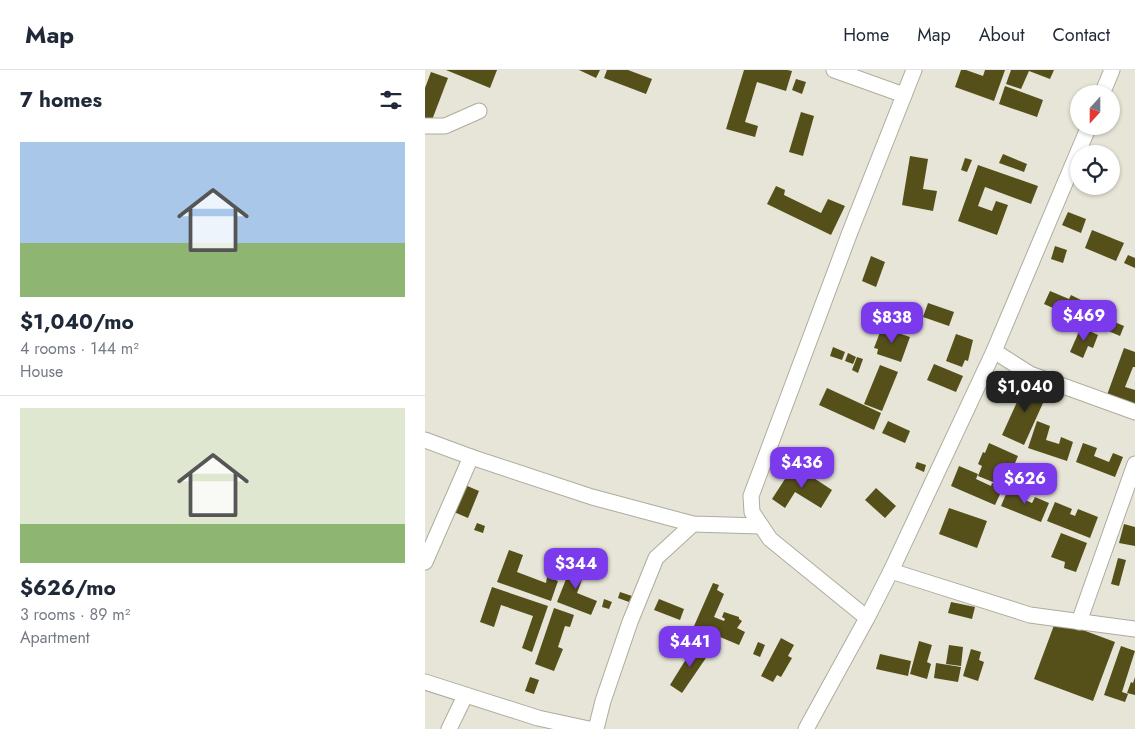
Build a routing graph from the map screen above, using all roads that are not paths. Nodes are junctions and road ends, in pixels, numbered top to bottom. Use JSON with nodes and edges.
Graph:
{"nodes":[{"id":1,"x":834,"y":70,"type":"edge"},
{"id":2,"x":914,"y":70,"type":"edge"},
{"id":3,"x":1112,"y":70,"type":"edge"},
{"id":4,"x":1106,"y":85,"type":"edge"},
{"id":5,"x":904,"y":94,"type":"junction"},
{"id":6,"x":479,"y":110,"type":"dead end"},
{"id":7,"x":425,"y":126,"type":"edge"},
{"id":8,"x":1085,"y":135,"type":"edge"},
{"id":9,"x":994,"y":351,"type":"junction"},
{"id":10,"x":1135,"y":412,"type":"edge"},
{"id":11,"x":425,"y":440,"type":"edge"},
{"id":12,"x":471,"y":457,"type":"junction"},
{"id":13,"x":1135,"y":464,"type":"edge"},
{"id":14,"x":693,"y":524,"type":"junction"},
{"id":15,"x":760,"y":526,"type":"junction"},
{"id":16,"x":425,"y":562,"type":"edge"},
{"id":17,"x":891,"y":572,"type":"junction"},
{"id":18,"x":867,"y":618,"type":"junction"},
{"id":19,"x":1079,"y":622,"type":"junction"},
{"id":20,"x":1135,"y":629,"type":"edge"},
{"id":21,"x":425,"y":682,"type":"edge"},
{"id":22,"x":465,"y":696,"type":"junction"},
{"id":23,"x":449,"y":729,"type":"edge"},
{"id":24,"x":589,"y":729,"type":"edge"},
{"id":25,"x":597,"y":729,"type":"edge"},
{"id":26,"x":805,"y":729,"type":"edge"}],
"edges":[{"from":1,"to":5,"type":"street"},
{"from":2,"to":5,"type":"street"},
{"from":3,"to":4,"type":"street"},
{"from":5,"to":15,"type":"street"},
{"from":6,"to":7,"type":"street"},
{"from":8,"to":9,"type":"street"},
{"from":9,"to":10,"type":"street"},
{"from":9,"to":17,"type":"street"},
{"from":11,"to":12,"type":"street"},
{"from":12,"to":14,"type":"street"},
{"from":12,"to":16,"type":"street"},
{"from":13,"to":19,"type":"street"},
{"from":14,"to":15,"type":"street"},
{"from":14,"to":25,"type":"street"},
{"from":15,"to":18,"type":"street"},
{"from":17,"to":18,"type":"street"},
{"from":17,"to":19,"type":"street"},
{"from":18,"to":26,"type":"street"},
{"from":19,"to":20,"type":"street"},
{"from":21,"to":22,"type":"street"},
{"from":22,"to":23,"type":"street"},
{"from":22,"to":24,"type":"street"}]}
